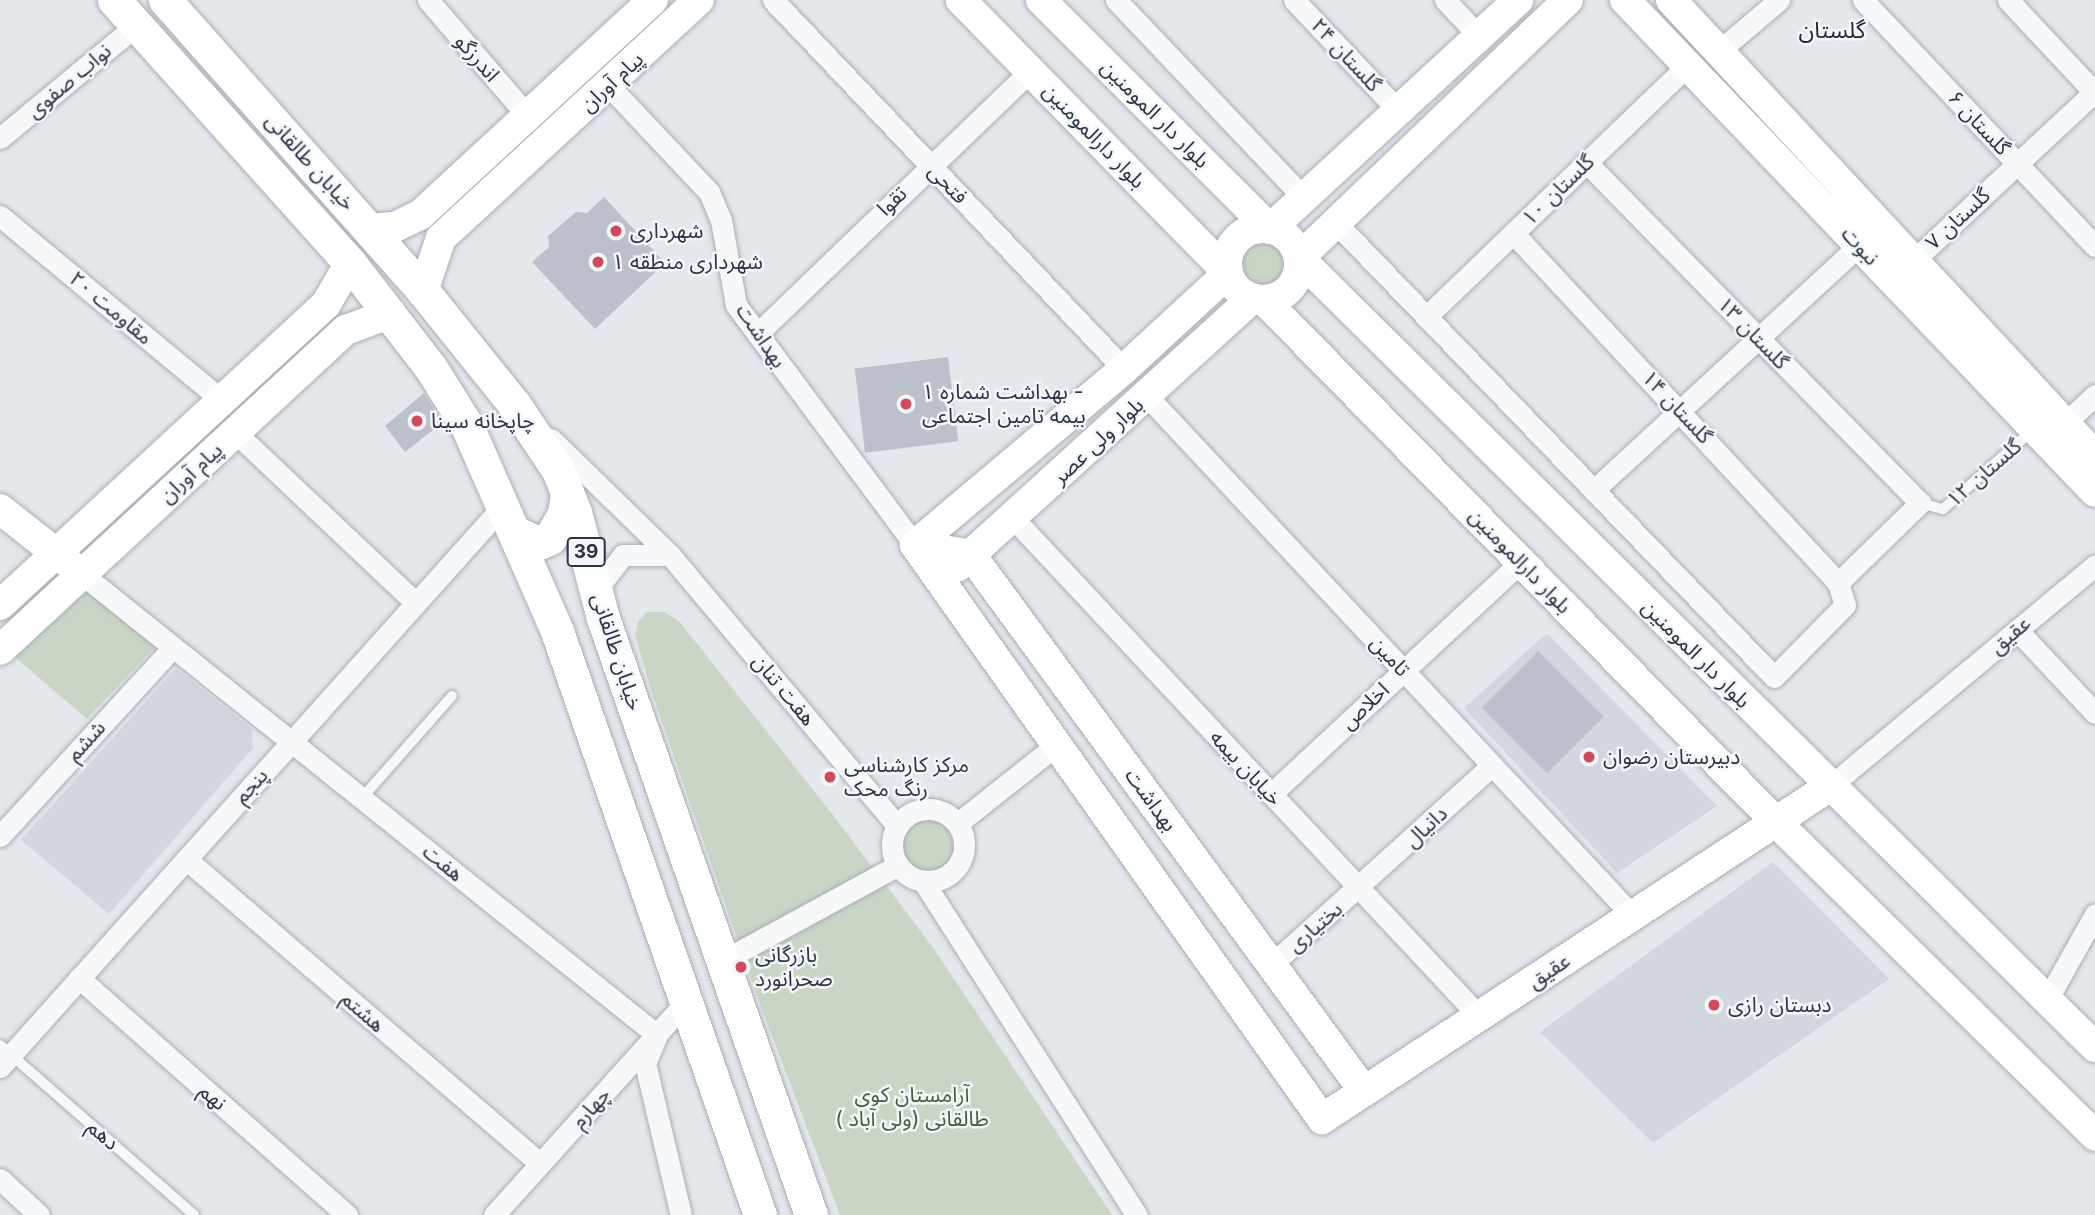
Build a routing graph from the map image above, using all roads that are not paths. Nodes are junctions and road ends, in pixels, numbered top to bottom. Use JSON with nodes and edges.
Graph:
{"nodes":[{"id":1,"x":165,"y":0,"type":"edge"},
{"id":2,"x":428,"y":0,"type":"edge"},
{"id":3,"x":653,"y":0,"type":"edge"},
{"id":4,"x":699,"y":0,"type":"edge"},
{"id":5,"x":773,"y":0,"type":"edge"},
{"id":6,"x":961,"y":0,"type":"edge"},
{"id":7,"x":1041,"y":0,"type":"edge"},
{"id":8,"x":1116,"y":0,"type":"edge"},
{"id":9,"x":1294,"y":0,"type":"edge"},
{"id":10,"x":1445,"y":0,"type":"edge"},
{"id":11,"x":1517,"y":0,"type":"edge"},
{"id":12,"x":1568,"y":0,"type":"edge"},
{"id":13,"x":1625,"y":0,"type":"edge"},
{"id":14,"x":1671,"y":0,"type":"edge"},
{"id":15,"x":1779,"y":0,"type":"edge"},
{"id":16,"x":1863,"y":0,"type":"edge"},
{"id":17,"x":2008,"y":0,"type":"edge"},
{"id":18,"x":123,"y":8,"type":"edge"},
{"id":19,"x":1479,"y":36,"type":"junction"},
{"id":20,"x":1720,"y":51,"type":"junction"},
{"id":21,"x":1689,"y":64,"type":"junction"},
{"id":22,"x":1030,"y":71,"type":"junction"},
{"id":23,"x":609,"y":86,"type":"junction"},
{"id":24,"x":2095,"y":91,"type":"edge"},
{"id":25,"x":1398,"y":110,"type":"junction"},
{"id":26,"x":527,"y":115,"type":"junction"},
{"id":27,"x":0,"y":138,"type":"edge"},
{"id":28,"x":1586,"y":162,"type":"junction"},
{"id":29,"x":2018,"y":164,"type":"junction"},
{"id":30,"x":930,"y":165,"type":"junction"},
{"id":31,"x":1303,"y":197,"type":"junction"},
{"id":32,"x":419,"y":215,"type":"junction"},
{"id":33,"x":0,"y":216,"type":"edge"},
{"id":34,"x":1337,"y":225,"type":"junction"},
{"id":35,"x":370,"y":229,"type":"junction"},
{"id":36,"x":1270,"y":229,"type":"junction"},
{"id":37,"x":1513,"y":233,"type":"junction"},
{"id":38,"x":1870,"y":235,"type":"junction"},
{"id":39,"x":441,"y":237,"type":"junction"},
{"id":40,"x":2093,"y":239,"type":"edge"},
{"id":41,"x":1299,"y":258,"type":"junction"},
{"id":42,"x":1913,"y":261,"type":"junction"},
{"id":43,"x":350,"y":263,"type":"junction"},
{"id":44,"x":1228,"y":272,"type":"junction"},
{"id":45,"x":423,"y":291,"type":"junction"},
{"id":46,"x":1258,"y":299,"type":"junction"},
{"id":47,"x":326,"y":304,"type":"junction"},
{"id":48,"x":391,"y":313,"type":"junction"},
{"id":49,"x":1426,"y":317,"type":"junction"},
{"id":50,"x":346,"y":330,"type":"junction"},
{"id":51,"x":757,"y":334,"type":"junction"},
{"id":52,"x":1758,"y":338,"type":"junction"},
{"id":53,"x":1124,"y":369,"type":"junction"},
{"id":54,"x":2095,"y":395,"type":"edge"},
{"id":55,"x":1147,"y":396,"type":"junction"},
{"id":56,"x":222,"y":400,"type":"junction"},
{"id":57,"x":514,"y":404,"type":"junction"},
{"id":58,"x":1681,"y":410,"type":"junction"},
{"id":59,"x":2065,"y":423,"type":"junction"},
{"id":60,"x":2034,"y":429,"type":"junction"},
{"id":61,"x":235,"y":432,"type":"junction"},
{"id":62,"x":2095,"y":456,"type":"edge"},
{"id":63,"x":1595,"y":489,"type":"junction"},
{"id":64,"x":567,"y":492,"type":"junction"},
{"id":65,"x":2095,"y":492,"type":"edge"},
{"id":66,"x":1920,"y":503,"type":"junction"},
{"id":67,"x":0,"y":509,"type":"edge"},
{"id":68,"x":1014,"y":519,"type":"junction"},
{"id":69,"x":510,"y":520,"type":"junction"},
{"id":70,"x":915,"y":545,"type":"junction"},
{"id":71,"x":55,"y":553,"type":"junction"},
{"id":72,"x":670,"y":555,"type":"junction"},
{"id":73,"x":971,"y":555,"type":"junction"},
{"id":74,"x":1521,"y":562,"type":"junction"},
{"id":75,"x":2095,"y":565,"type":"edge"},
{"id":76,"x":82,"y":574,"type":"junction"},
{"id":77,"x":941,"y":580,"type":"junction"},
{"id":78,"x":1838,"y":583,"type":"junction"},
{"id":79,"x":416,"y":603,"type":"junction"},
{"id":80,"x":599,"y":604,"type":"junction"},
{"id":81,"x":0,"y":605,"type":"edge"},
{"id":82,"x":2017,"y":630,"type":"junction"},
{"id":83,"x":557,"y":631,"type":"junction"},
{"id":84,"x":173,"y":647,"type":"junction"},
{"id":85,"x":0,"y":650,"type":"edge"},
{"id":86,"x":1404,"y":671,"type":"junction"},
{"id":87,"x":452,"y":696,"type":"dead end"},
{"id":88,"x":2095,"y":713,"type":"edge"},
{"id":89,"x":292,"y":741,"type":"junction"},
{"id":90,"x":1055,"y":746,"type":"junction"},
{"id":91,"x":1492,"y":765,"type":"junction"},
{"id":92,"x":1829,"y":787,"type":"junction"},
{"id":93,"x":1271,"y":794,"type":"junction"},
{"id":94,"x":362,"y":798,"type":"junction"},
{"id":95,"x":1161,"y":814,"type":"junction"},
{"id":96,"x":1776,"y":822,"type":"junction"},
{"id":97,"x":958,"y":823,"type":"junction"},
{"id":98,"x":897,"y":826,"type":"junction"},
{"id":99,"x":1119,"y":835,"type":"junction"},
{"id":100,"x":0,"y":836,"type":"edge"},
{"id":101,"x":186,"y":859,"type":"junction"},
{"id":102,"x":898,"y":865,"type":"junction"},
{"id":103,"x":923,"y":881,"type":"junction"},
{"id":104,"x":1359,"y":889,"type":"junction"},
{"id":105,"x":2095,"y":914,"type":"edge"},
{"id":106,"x":1633,"y":916,"type":"junction"},
{"id":107,"x":724,"y":960,"type":"junction"},
{"id":108,"x":1271,"y":965,"type":"junction"},
{"id":109,"x":79,"y":978,"type":"junction"},
{"id":110,"x":2047,"y":1000,"type":"junction"},
{"id":111,"x":687,"y":1001,"type":"junction"},
{"id":112,"x":1479,"y":1016,"type":"junction"},
{"id":113,"x":657,"y":1035,"type":"junction"},
{"id":114,"x":2095,"y":1047,"type":"edge"},
{"id":115,"x":4,"y":1055,"type":"edge"},
{"id":116,"x":1364,"y":1091,"type":"junction"},
{"id":117,"x":1322,"y":1119,"type":"joint"},
{"id":118,"x":2095,"y":1136,"type":"edge"},
{"id":119,"x":540,"y":1164,"type":"junction"},
{"id":120,"x":0,"y":1180,"type":"edge"},
{"id":121,"x":505,"y":1211,"type":"edge"},
{"id":122,"x":39,"y":1215,"type":"edge"},
{"id":123,"x":194,"y":1215,"type":"edge"},
{"id":124,"x":347,"y":1215,"type":"edge"},
{"id":125,"x":681,"y":1215,"type":"edge"},
{"id":126,"x":760,"y":1215,"type":"edge"},
{"id":127,"x":811,"y":1215,"type":"edge"},
{"id":128,"x":1137,"y":1215,"type":"edge"}],
"edges":[{"from":1,"to":35,"type":"main road","name":"خیابان طالقانی","number":"39"},
{"from":2,"to":26,"type":"street","name":"اندرزگو"},
{"from":3,"to":26,"type":"street","name":"پیام آوران"},
{"from":4,"to":23,"type":"street","name":"پیام آوران"},
{"from":5,"to":30,"type":"street","name":"فتحی"},
{"from":6,"to":22,"type":"street","name":"بلوار دارالمومنین"},
{"from":7,"to":36,"type":"street","name":"بلوار دار المومنین"},
{"from":8,"to":31,"type":"street"},
{"from":9,"to":25,"type":"street","name":"گلستان ۲۴"},
{"from":10,"to":19,"type":"street"},
{"from":11,"to":19,"type":"street"},
{"from":12,"to":34,"type":"street"},
{"from":13,"to":21,"type":"street","name":"نبوت"},
{"from":14,"to":20,"type":"street","name":"نبوت"},
{"from":15,"to":20,"type":"street"},
{"from":16,"to":29,"type":"street","name":"گلستان ۶"},
{"from":17,"to":24,"type":"street"},
{"from":18,"to":27,"type":"street","name":"نواب صفوی"},
{"from":18,"to":43,"type":"main road","name":"خیابان طالقانی","number":"39"},
{"from":19,"to":25,"type":"street"},
{"from":20,"to":21,"type":"street"},
{"from":20,"to":38,"type":"street","name":"نبوت"},
{"from":21,"to":28,"type":"street","name":"گلستان ۱۰"},
{"from":21,"to":38,"type":"street","name":"نبوت"},
{"from":22,"to":30,"type":"street","name":"تقوا"},
{"from":22,"to":44,"type":"street","name":"بلوار دارالمومنین"},
{"from":23,"to":39,"type":"street","name":"پیام آوران"},
{"from":23,"to":51,"type":"street","name":"بهداشت"},
{"from":24,"to":29,"type":"street","name":"گلستان ۷"},
{"from":25,"to":31,"type":"street"},
{"from":26,"to":32,"type":"street","name":"پیام آوران"},
{"from":28,"to":37,"type":"street","name":"گلستان ۱۰"},
{"from":28,"to":52,"type":"street","name":"گلستان ۱۳"},
{"from":29,"to":40,"type":"street","name":"گلستان ۶"},
{"from":29,"to":42,"type":"street","name":"گلستان ۷"},
{"from":30,"to":51,"type":"street","name":"تقوا"},
{"from":30,"to":53,"type":"street","name":"فتحی"},
{"from":31,"to":36,"type":"street"},
{"from":32,"to":35,"type":"street","name":"پیام آوران"},
{"from":32,"to":39,"type":"street"},
{"from":33,"to":56,"type":"street","name":"مقاومت ۲۰"},
{"from":34,"to":41,"type":"street"},
{"from":34,"to":49,"type":"street"},
{"from":35,"to":45,"type":"main road","name":"خیابان طالقانی","number":"39"},
{"from":36,"to":41,"type":"street"},
{"from":36,"to":44,"type":"street"},
{"from":37,"to":49,"type":"street","name":"گلستان ۱۰"},
{"from":37,"to":58,"type":"street","name":"گلستان ۱۴"},
{"from":38,"to":42,"type":"street","name":"نبوت"},
{"from":38,"to":52,"type":"street"},
{"from":38,"to":60,"type":"street","name":"نبوت"},
{"from":39,"to":45,"type":"street","name":"پیام آوران"},
{"from":41,"to":46,"type":"street"},
{"from":41,"to":92,"type":"street","name":"بلوار دار المومنین"},
{"from":42,"to":59,"type":"street","name":"نبوت"},
{"from":43,"to":47,"type":"street","name":"پیام آوران"},
{"from":43,"to":48,"type":"main road","name":"خیابان طالقانی","number":"39"},
{"from":44,"to":46,"type":"street"},
{"from":44,"to":53,"type":"street","name":"بلوار ولی عصر"},
{"from":45,"to":57,"type":"main road","name":"خیابان طالقانی","number":"39"},
{"from":46,"to":55,"type":"street","name":"بلوار ولی عصر"},
{"from":46,"to":74,"type":"street","name":"بلوار دارالمومنین"},
{"from":47,"to":50,"type":"street"},
{"from":47,"to":56,"type":"street","name":"پیام آوران"},
{"from":48,"to":50,"type":"street","name":"پیام آوران"},
{"from":48,"to":69,"type":"main road","name":"خیابان طالقانی","number":"39"},
{"from":49,"to":63,"type":"street"},
{"from":50,"to":61,"type":"street","name":"پیام آوران"},
{"from":51,"to":70,"type":"street","name":"بهداشت"},
{"from":52,"to":58,"type":"street"},
{"from":52,"to":66,"type":"street","name":"گلستان ۱۳"},
{"from":53,"to":70,"type":"street","name":"بلوار ولی عصر"},
{"from":54,"to":59,"type":"street"},
{"from":55,"to":68,"type":"street","name":"بلوار ولی عصر"},
{"from":55,"to":86,"type":"street","name":"تامین"},
{"from":56,"to":71,"type":"street","name":"پیام آوران"},
{"from":57,"to":64,"type":"main road","name":"خیابان طالقانی","number":"39"},
{"from":57,"to":72,"type":"street","name":"هفت تنان"},
{"from":58,"to":63,"type":"street"},
{"from":58,"to":78,"type":"street","name":"گلستان ۱۴"},
{"from":59,"to":62,"type":"street","name":"نبوت"},
{"from":60,"to":65,"type":"street","name":"نبوت"},
{"from":60,"to":66,"type":"lane","name":"گلستان ۱۲"},
{"from":61,"to":76,"type":"street","name":"پیام آوران"},
{"from":61,"to":79,"type":"street"},
{"from":63,"to":78,"type":"street"},
{"from":64,"to":69,"type":"main road"},
{"from":64,"to":80,"type":"main road","name":"خیابان طالقانی","number":"39"},
{"from":66,"to":78,"type":"street","name":"گلستان ۱۲"},
{"from":67,"to":71,"type":"street"},
{"from":68,"to":73,"type":"street","name":"بلوار ولی عصر"},
{"from":68,"to":93,"type":"street","name":"خیابان بیمه"},
{"from":69,"to":79,"type":"street","name":"پنجم"},
{"from":69,"to":83,"type":"main road","name":"خیابان طالقانی","number":"39"},
{"from":70,"to":73,"type":"street"},
{"from":70,"to":77,"type":"street","name":"بهداشت"},
{"from":71,"to":76,"type":"street"},
{"from":71,"to":81,"type":"street","name":"پیام آوران"},
{"from":72,"to":80,"type":"street"},
{"from":72,"to":98,"type":"street","name":"هفت تنان"},
{"from":73,"to":77,"type":"street","name":"بلوار ولی عصر"},
{"from":73,"to":95,"type":"street","name":"بهداشت"},
{"from":74,"to":86,"type":"street","name":"اخلاص"},
{"from":74,"to":96,"type":"street","name":"بلوار دارالمومنین"},
{"from":75,"to":82,"type":"street","name":"عقیق"},
{"from":76,"to":84,"type":"street","name":"هفت"},
{"from":76,"to":85,"type":"street","name":"پیام آوران"},
{"from":77,"to":90,"type":"street","name":"بهداشت"},
{"from":79,"to":89,"type":"street","name":"پنجم"},
{"from":80,"to":83,"type":"main road"},
{"from":80,"to":107,"type":"main road","name":"خیابان طالقانی","number":"39"},
{"from":82,"to":88,"type":"street"},
{"from":82,"to":92,"type":"street","name":"عقیق"},
{"from":83,"to":111,"type":"main road","name":"خیابان طالقانی","number":"39"},
{"from":84,"to":89,"type":"street","name":"هفت"},
{"from":84,"to":100,"type":"street","name":"ششم"},
{"from":86,"to":91,"type":"street","name":"تامین"},
{"from":86,"to":93,"type":"street","name":"اخلاص"},
{"from":87,"to":94,"type":"lane"},
{"from":89,"to":94,"type":"street","name":"هفت"},
{"from":89,"to":101,"type":"street","name":"پنجم"},
{"from":90,"to":97,"type":"street"},
{"from":90,"to":99,"type":"street","name":"بهداشت"},
{"from":91,"to":104,"type":"street","name":"دانیال"},
{"from":91,"to":106,"type":"street","name":"تامین"},
{"from":92,"to":96,"type":"street","name":"عقیق"},
{"from":92,"to":110,"type":"street","name":"بلوار دار المومنین"},
{"from":93,"to":104,"type":"street","name":"خیابان بیمه"},
{"from":94,"to":113,"type":"street","name":"هفت"},
{"from":95,"to":99,"type":"street"},
{"from":95,"to":108,"type":"street","name":"بهداشت"},
{"from":96,"to":106,"type":"street","name":"عقیق"},
{"from":96,"to":118,"type":"street"},
{"from":97,"to":98,"type":"street"},
{"from":97,"to":103,"type":"street"},
{"from":98,"to":102,"type":"street"},
{"from":99,"to":117,"type":"street","name":"بهداشت"},
{"from":101,"to":109,"type":"street","name":"پنجم"},
{"from":101,"to":119,"type":"street","name":"هشتم"},
{"from":102,"to":103,"type":"street"},
{"from":102,"to":107,"type":"street"},
{"from":103,"to":128,"type":"street"},
{"from":104,"to":108,"type":"street","name":"بختیاری"},
{"from":104,"to":112,"type":"street","name":"خیابان بیمه"},
{"from":105,"to":110,"type":"street"},
{"from":106,"to":112,"type":"street","name":"عقیق"},
{"from":107,"to":127,"type":"main road","name":"خیابان طالقانی","number":"39"},
{"from":108,"to":116,"type":"street","name":"بهداشت"},
{"from":109,"to":115,"type":"street","name":"پنجم"},
{"from":109,"to":124,"type":"street","name":"نهم"},
{"from":110,"to":114,"type":"street","name":"بلوار دار المومنین"},
{"from":111,"to":113,"type":"street","name":"چهارم"},
{"from":111,"to":126,"type":"main road","name":"خیابان طالقانی","number":"39"},
{"from":112,"to":116,"type":"street","name":"عقیق"},
{"from":113,"to":119,"type":"street","name":"چهارم"},
{"from":113,"to":125,"type":"street"},
{"from":115,"to":123,"type":"lane","name":"دهم"},
{"from":116,"to":117,"type":"street","name":"عقیق"},
{"from":119,"to":121,"type":"street","name":"چهارم"},
{"from":120,"to":122,"type":"street"}]}
